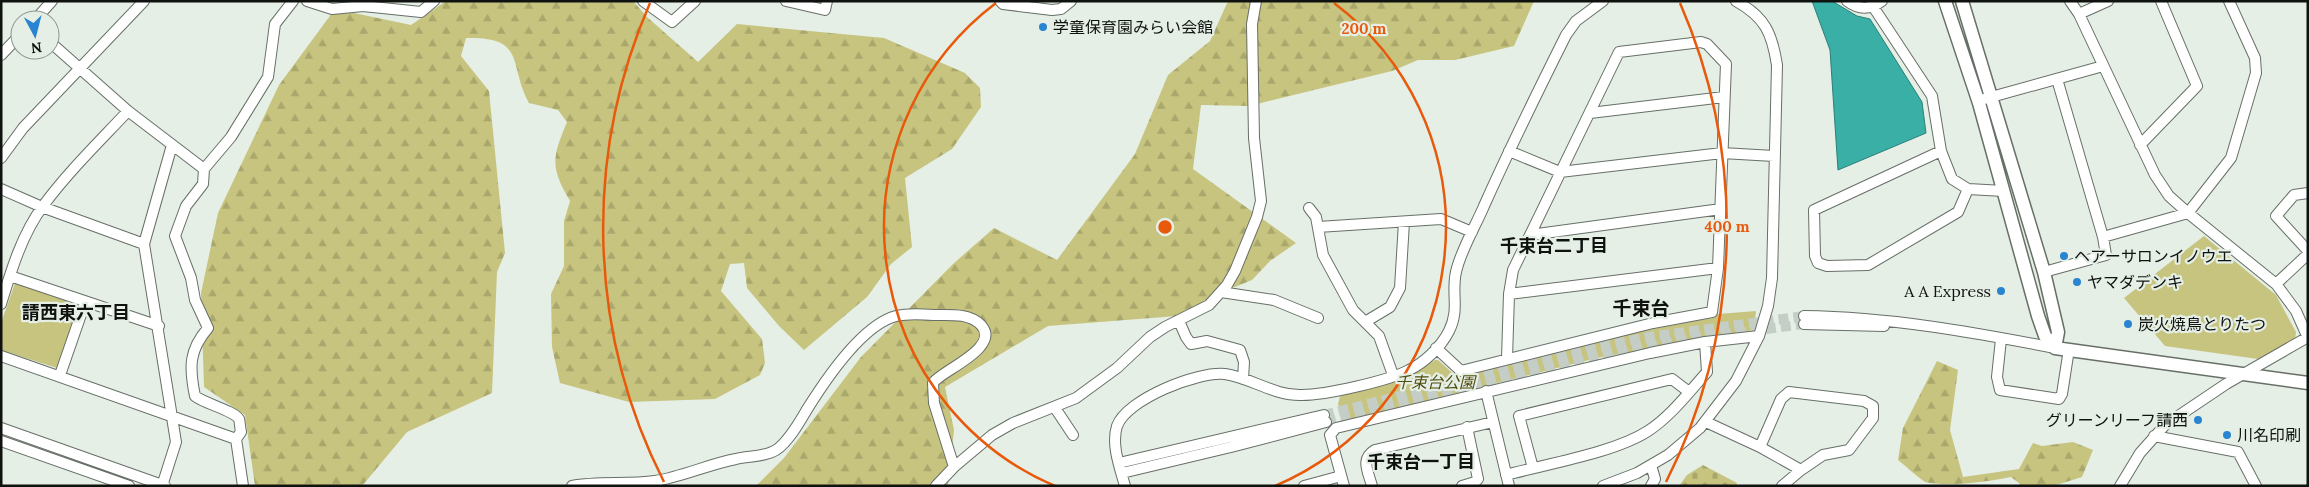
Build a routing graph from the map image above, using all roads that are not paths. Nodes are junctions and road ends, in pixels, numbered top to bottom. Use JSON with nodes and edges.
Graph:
{"nodes":[{"id":1,"x":144,"y":1,"type":"edge"},
{"id":2,"x":293,"y":1,"type":"edge"},
{"id":3,"x":307,"y":1,"type":"edge"},
{"id":4,"x":434,"y":1,"type":"edge"},
{"id":5,"x":643,"y":1,"type":"edge"},
{"id":6,"x":695,"y":1,"type":"edge"},
{"id":7,"x":786,"y":1,"type":"edge"},
{"id":8,"x":1000,"y":1,"type":"edge"},
{"id":9,"x":1071,"y":1,"type":"edge"},
{"id":10,"x":1256,"y":1,"type":"edge"},
{"id":11,"x":1603,"y":1,"type":"edge"},
{"id":12,"x":1736,"y":1,"type":"edge"},
{"id":13,"x":1847,"y":1,"type":"edge"},
{"id":14,"x":1944,"y":1,"type":"edge"},
{"id":15,"x":1962,"y":1,"type":"edge"},
{"id":16,"x":2070,"y":1,"type":"edge"},
{"id":17,"x":2108,"y":1,"type":"edge"},
{"id":18,"x":2161,"y":1,"type":"edge"},
{"id":19,"x":2229,"y":1,"type":"edge"},
{"id":20,"x":1878,"y":4,"type":"edge"},
{"id":21,"x":1588,"y":5,"type":"edge"},
{"id":22,"x":826,"y":6,"type":"edge"},
{"id":23,"x":2079,"y":14,"type":"junction"},
{"id":24,"x":10,"y":46,"type":"edge"},
{"id":25,"x":60,"y":52,"type":"edge"},
{"id":26,"x":1,"y":55,"type":"edge"},
{"id":27,"x":2103,"y":66,"type":"junction"},
{"id":28,"x":79,"y":70,"type":"junction"},
{"id":29,"x":2057,"y":79,"type":"junction"},
{"id":30,"x":1724,"y":97,"type":"junction"},
{"id":31,"x":1992,"y":97,"type":"junction"},
{"id":32,"x":1978,"y":101,"type":"junction"},
{"id":33,"x":128,"y":112,"type":"junction"},
{"id":34,"x":1590,"y":113,"type":"junction"},
{"id":35,"x":172,"y":145,"type":"junction"},
{"id":36,"x":2140,"y":145,"type":"junction"},
{"id":37,"x":1509,"y":151,"type":"junction"},
{"id":38,"x":1941,"y":151,"type":"junction"},
{"id":39,"x":1722,"y":153,"type":"junction"},
{"id":40,"x":1774,"y":156,"type":"junction"},
{"id":41,"x":1,"y":158,"type":"edge"},
{"id":42,"x":204,"y":169,"type":"junction"},
{"id":43,"x":1560,"y":172,"type":"junction"},
{"id":44,"x":1,"y":189,"type":"edge"},
{"id":45,"x":1968,"y":189,"type":"junction"},
{"id":46,"x":2004,"y":191,"type":"junction"},
{"id":47,"x":2308,"y":194,"type":"edge"},
{"id":48,"x":42,"y":207,"type":"junction"},
{"id":49,"x":1309,"y":208,"type":"dead end"},
{"id":50,"x":1721,"y":209,"type":"junction"},
{"id":51,"x":2188,"y":212,"type":"junction"},
{"id":52,"x":1404,"y":222,"type":"junction"},
{"id":53,"x":1318,"y":227,"type":"junction"},
{"id":54,"x":1472,"y":232,"type":"junction"},
{"id":55,"x":1530,"y":235,"type":"junction"},
{"id":56,"x":2103,"y":237,"type":"junction"},
{"id":57,"x":144,"y":244,"type":"junction"},
{"id":58,"x":2308,"y":252,"type":"edge"},
{"id":59,"x":1718,"y":268,"type":"junction"},
{"id":60,"x":2044,"y":272,"type":"junction"},
{"id":61,"x":10,"y":276,"type":"junction"},
{"id":62,"x":2276,"y":284,"type":"junction"},
{"id":63,"x":1221,"y":292,"type":"junction"},
{"id":64,"x":1509,"y":294,"type":"junction"},
{"id":65,"x":85,"y":303,"type":"junction"},
{"id":66,"x":1,"y":304,"type":"edge"},
{"id":67,"x":1318,"y":318,"type":"dead end"},
{"id":68,"x":1804,"y":320,"type":"tunnel mouth"},
{"id":69,"x":1179,"y":321,"type":"junction"},
{"id":70,"x":1365,"y":322,"type":"junction"},
{"id":71,"x":159,"y":326,"type":"junction"},
{"id":72,"x":1759,"y":336,"type":"junction"},
{"id":73,"x":2308,"y":338,"type":"edge"},
{"id":74,"x":2001,"y":339,"type":"junction"},
{"id":75,"x":1705,"y":342,"type":"junction"},
{"id":76,"x":1436,"y":348,"type":"junction"},
{"id":77,"x":2055,"y":348,"type":"junction"},
{"id":78,"x":2069,"y":349,"type":"junction"},
{"id":79,"x":1,"y":356,"type":"edge"},
{"id":80,"x":1507,"y":359,"type":"junction"},
{"id":81,"x":2247,"y":373,"type":"junction"},
{"id":82,"x":60,"y":375,"type":"junction"},
{"id":83,"x":1393,"y":375,"type":"junction"},
{"id":84,"x":1243,"y":379,"type":"junction"},
{"id":85,"x":2308,"y":383,"type":"edge"},
{"id":86,"x":1486,"y":391,"type":"junction"},
{"id":87,"x":1689,"y":392,"type":"junction"},
{"id":88,"x":1054,"y":408,"type":"junction"},
{"id":89,"x":173,"y":418,"type":"junction"},
{"id":90,"x":1325,"y":418,"type":"tunnel mouth"},
{"id":91,"x":1493,"y":422,"type":"junction"},
{"id":92,"x":1706,"y":422,"type":"junction"},
{"id":93,"x":1467,"y":427,"type":"junction"},
{"id":94,"x":1,"y":428,"type":"edge"},
{"id":95,"x":1073,"y":435,"type":"dead end"},
{"id":96,"x":2154,"y":436,"type":"junction"},
{"id":97,"x":236,"y":439,"type":"junction"},
{"id":98,"x":1,"y":441,"type":"edge"},
{"id":99,"x":1760,"y":447,"type":"junction"},
{"id":100,"x":1651,"y":465,"type":"junction"},
{"id":101,"x":954,"y":467,"type":"junction"},
{"id":102,"x":1121,"y":468,"type":"junction"},
{"id":103,"x":1532,"y":468,"type":"junction"},
{"id":104,"x":1801,"y":470,"type":"junction"},
{"id":105,"x":1507,"y":480,"type":"edge"},
{"id":106,"x":1342,"y":481,"type":"edge"},
{"id":107,"x":1309,"y":485,"type":"edge"},
{"id":108,"x":129,"y":486,"type":"edge"},
{"id":109,"x":163,"y":486,"type":"edge"},
{"id":110,"x":243,"y":486,"type":"edge"},
{"id":111,"x":572,"y":486,"type":"edge"},
{"id":112,"x":936,"y":486,"type":"edge"},
{"id":113,"x":1125,"y":486,"type":"edge"},
{"id":114,"x":1372,"y":486,"type":"edge"},
{"id":115,"x":1462,"y":486,"type":"edge"},
{"id":116,"x":1603,"y":486,"type":"edge"},
{"id":117,"x":1651,"y":486,"type":"edge"},
{"id":118,"x":1782,"y":486,"type":"edge"},
{"id":119,"x":2120,"y":486,"type":"edge"},
{"id":120,"x":2256,"y":486,"type":"edge"}],
"edges":[{"from":1,"to":28,"type":"street"},
{"from":2,"to":42,"type":"street"},
{"from":3,"to":4,"type":"street"},
{"from":5,"to":6,"type":"street"},
{"from":7,"to":22,"type":"street"},
{"from":8,"to":9,"type":"street"},
{"from":10,"to":63,"type":"street"},
{"from":11,"to":21,"type":"street"},
{"from":12,"to":40,"type":"street"},
{"from":13,"to":20,"type":"street"},
{"from":14,"to":32,"type":"main road"},
{"from":15,"to":31,"type":"main road"},
{"from":16,"to":23,"type":"street"},
{"from":17,"to":23,"type":"street"},
{"from":18,"to":36,"type":"street"},
{"from":19,"to":51,"type":"street"},
{"from":20,"to":38,"type":"street"},
{"from":21,"to":37,"type":"street"},
{"from":23,"to":27,"type":"street"},
{"from":24,"to":26,"type":"street"},
{"from":25,"to":28,"type":"street"},
{"from":27,"to":29,"type":"street"},
{"from":27,"to":36,"type":"street"},
{"from":28,"to":33,"type":"street"},
{"from":28,"to":41,"type":"street"},
{"from":29,"to":31,"type":"street"},
{"from":29,"to":56,"type":"street"},
{"from":30,"to":34,"type":"street"},
{"from":30,"to":34,"type":"street"},
{"from":30,"to":39,"type":"street"},
{"from":31,"to":32,"type":"street"},
{"from":31,"to":60,"type":"main road"},
{"from":32,"to":46,"type":"main road"},
{"from":33,"to":35,"type":"street"},
{"from":33,"to":48,"type":"street"},
{"from":34,"to":43,"type":"street"},
{"from":35,"to":42,"type":"street"},
{"from":35,"to":57,"type":"street"},
{"from":36,"to":51,"type":"street"},
{"from":37,"to":43,"type":"street"},
{"from":37,"to":54,"type":"street"},
{"from":38,"to":45,"type":"street"},
{"from":38,"to":45,"type":"street"},
{"from":39,"to":40,"type":"street"},
{"from":39,"to":43,"type":"street"},
{"from":39,"to":50,"type":"street"},
{"from":40,"to":72,"type":"street"},
{"from":42,"to":97,"type":"street"},
{"from":43,"to":55,"type":"street"},
{"from":44,"to":48,"type":"street"},
{"from":45,"to":46,"type":"street"},
{"from":46,"to":77,"type":"main road"},
{"from":47,"to":58,"type":"street"},
{"from":48,"to":57,"type":"street"},
{"from":48,"to":61,"type":"street"},
{"from":49,"to":53,"type":"street"},
{"from":50,"to":55,"type":"street"},
{"from":50,"to":59,"type":"street"},
{"from":51,"to":56,"type":"street"},
{"from":51,"to":62,"type":"street"},
{"from":52,"to":53,"type":"street"},
{"from":52,"to":54,"type":"street"},
{"from":52,"to":70,"type":"street"},
{"from":53,"to":70,"type":"street"},
{"from":54,"to":76,"type":"street"},
{"from":55,"to":64,"type":"street"},
{"from":56,"to":60,"type":"street"},
{"from":57,"to":71,"type":"street"},
{"from":58,"to":62,"type":"street"},
{"from":59,"to":64,"type":"street"},
{"from":59,"to":80,"type":"street"},
{"from":60,"to":77,"type":"main road"},
{"from":61,"to":65,"type":"street"},
{"from":61,"to":66,"type":"street"},
{"from":62,"to":73,"type":"street"},
{"from":63,"to":67,"type":"street"},
{"from":63,"to":69,"type":"street"},
{"from":64,"to":80,"type":"street"},
{"from":65,"to":71,"type":"street"},
{"from":65,"to":82,"type":"street"},
{"from":68,"to":74,"type":"street"},
{"from":69,"to":84,"type":"street"},
{"from":69,"to":88,"type":"street"},
{"from":70,"to":83,"type":"street"},
{"from":71,"to":89,"type":"street"},
{"from":72,"to":75,"type":"street"},
{"from":72,"to":92,"type":"street"},
{"from":73,"to":81,"type":"street"},
{"from":74,"to":77,"type":"street"},
{"from":74,"to":78,"type":"street"},
{"from":75,"to":86,"type":"street"},
{"from":75,"to":87,"type":"street"},
{"from":76,"to":80,"type":"street"},
{"from":76,"to":83,"type":"street"},
{"from":77,"to":78,"type":"main road"},
{"from":78,"to":81,"type":"main road"},
{"from":79,"to":82,"type":"street"},
{"from":81,"to":85,"type":"main road"},
{"from":81,"to":96,"type":"street"},
{"from":82,"to":89,"type":"street"},
{"from":83,"to":84,"type":"street"},
{"from":84,"to":102,"type":"street"},
{"from":86,"to":91,"type":"street"},
{"from":86,"to":106,"type":"street"},
{"from":87,"to":103,"type":"street"},
{"from":87,"to":103,"type":"street"},
{"from":88,"to":95,"type":"street"},
{"from":88,"to":101,"type":"street"},
{"from":89,"to":97,"type":"street"},
{"from":89,"to":109,"type":"street"},
{"from":90,"to":102,"type":"street"},
{"from":91,"to":93,"type":"street"},
{"from":91,"to":105,"type":"street"},
{"from":92,"to":99,"type":"street"},
{"from":92,"to":100,"type":"street"},
{"from":93,"to":114,"type":"street"},
{"from":93,"to":115,"type":"street"},
{"from":94,"to":109,"type":"street"},
{"from":96,"to":119,"type":"street"},
{"from":96,"to":120,"type":"street"},
{"from":97,"to":110,"type":"street"},
{"from":98,"to":108,"type":"street"},
{"from":99,"to":104,"type":"street"},
{"from":99,"to":104,"type":"street"},
{"from":100,"to":116,"type":"street"},
{"from":100,"to":117,"type":"street"},
{"from":101,"to":111,"type":"street"},
{"from":101,"to":112,"type":"street"},
{"from":102,"to":113,"type":"street"},
{"from":103,"to":105,"type":"street"},
{"from":104,"to":118,"type":"street"},
{"from":106,"to":107,"type":"street"}]}
